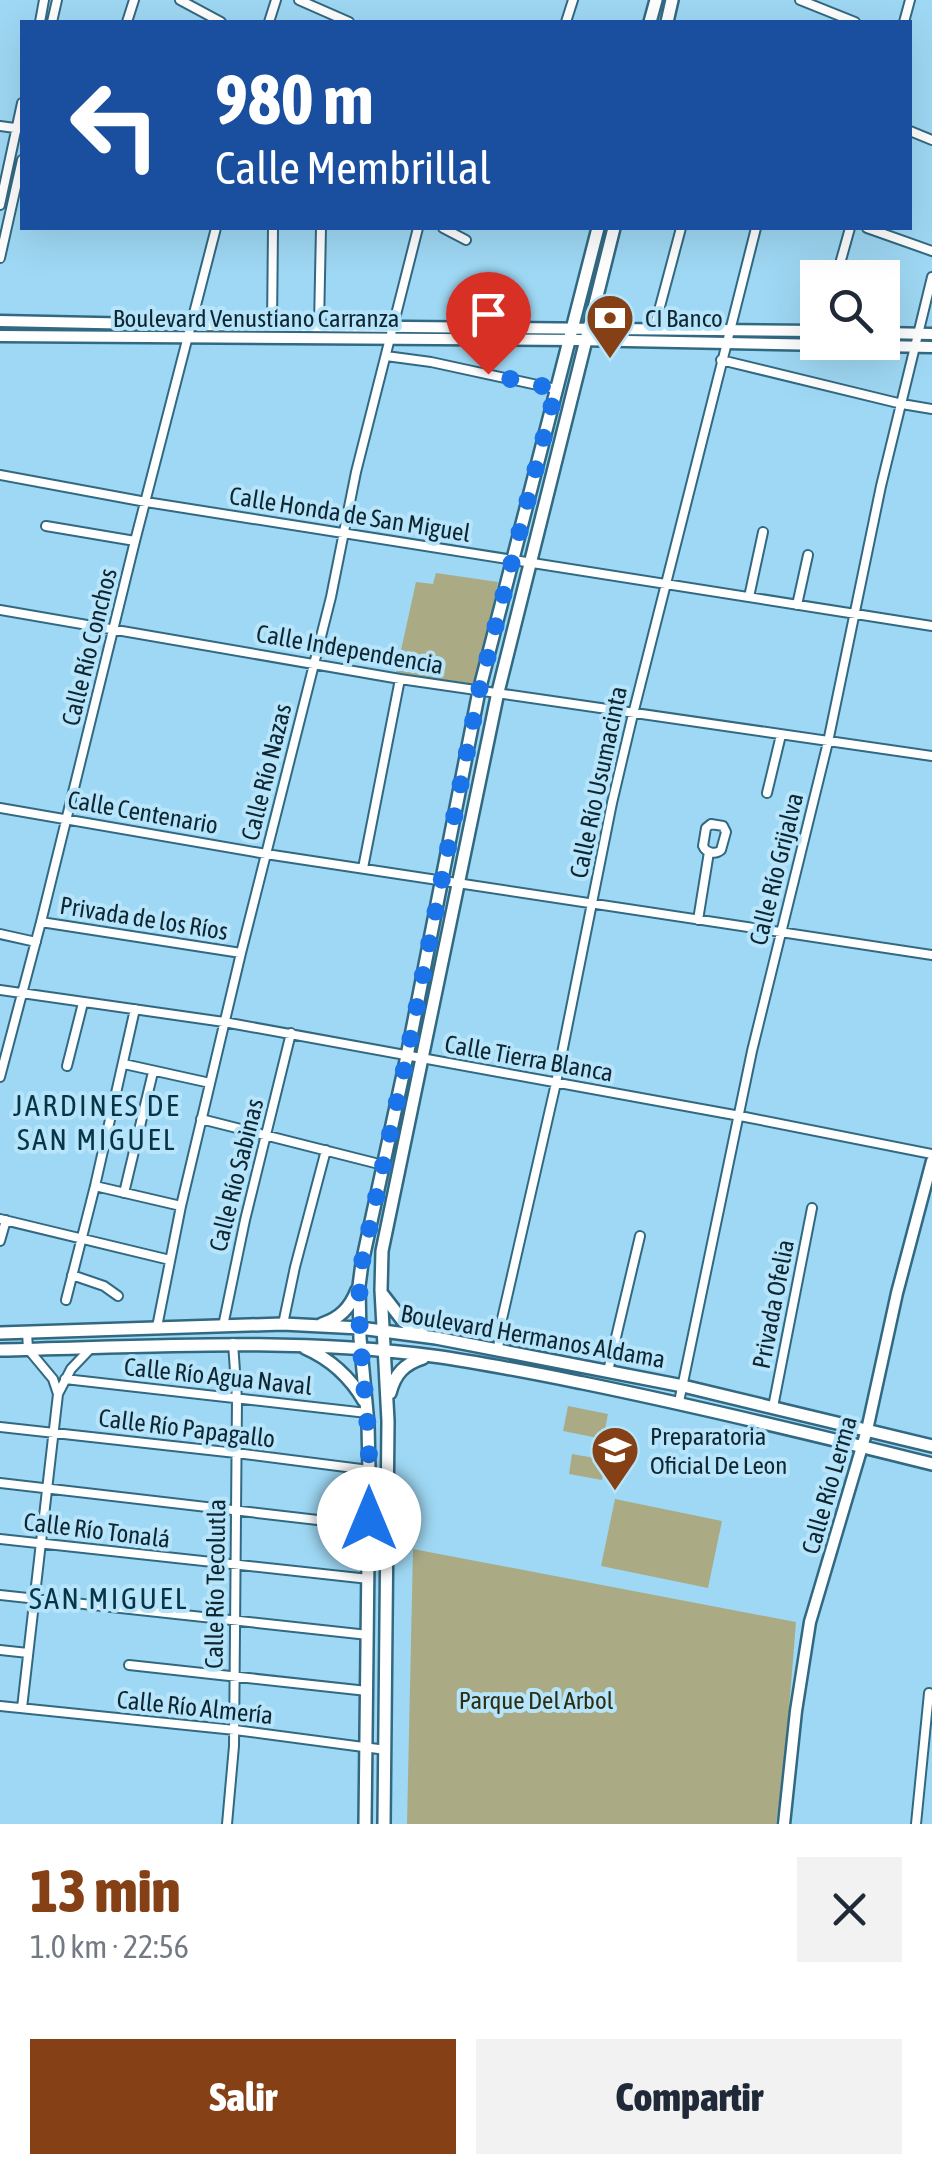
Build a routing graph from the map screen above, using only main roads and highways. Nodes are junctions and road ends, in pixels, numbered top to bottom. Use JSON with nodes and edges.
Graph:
{"nodes":[{"id":1,"x":597,"y":230,"type":"edge"},
{"id":2,"x":614,"y":230,"type":"edge"},
{"id":3,"x":0,"y":321,"type":"edge"},
{"id":4,"x":190,"y":331,"type":"junction"},
{"id":5,"x":800,"y":331,"type":"edge"},
{"id":6,"x":570,"y":334,"type":"junction"},
{"id":7,"x":588,"y":334,"type":"junction"},
{"id":8,"x":932,"y":334,"type":"edge"},
{"id":9,"x":0,"y":336,"type":"edge"},
{"id":10,"x":900,"y":337,"type":"edge"},
{"id":11,"x":916,"y":340,"type":"junction"},
{"id":12,"x":932,"y":347,"type":"edge"},
{"id":13,"x":932,"y":1158,"type":"edge"},
{"id":14,"x":359,"y":1286,"type":"junction"},
{"id":15,"x":381,"y":1290,"type":"junction"},
{"id":16,"x":318,"y":1325,"type":"junction"},
{"id":17,"x":360,"y":1328,"type":"junction"},
{"id":18,"x":383,"y":1332,"type":"junction"},
{"id":19,"x":0,"y":1333,"type":"edge"},
{"id":20,"x":436,"y":1338,"type":"junction"},
{"id":21,"x":296,"y":1344,"type":"junction"},
{"id":22,"x":361,"y":1349,"type":"junction"},
{"id":23,"x":0,"y":1350,"type":"edge"},
{"id":24,"x":384,"y":1352,"type":"junction"},
{"id":25,"x":432,"y":1356,"type":"junction"},
{"id":26,"x":366,"y":1409,"type":"junction"},
{"id":27,"x":387,"y":1412,"type":"junction"},
{"id":28,"x":867,"y":1430,"type":"junction"},
{"id":29,"x":862,"y":1446,"type":"junction"},
{"id":30,"x":932,"y":1446,"type":"edge"},
{"id":31,"x":932,"y":1464,"type":"edge"},
{"id":32,"x":365,"y":1824,"type":"edge"},
{"id":33,"x":384,"y":1824,"type":"edge"},
{"id":34,"x":784,"y":1824,"type":"edge"}],
"edges":[{"from":1,"to":6,"type":"main road"},
{"from":2,"to":7,"type":"main road"},
{"from":3,"to":4,"type":"main road","name":"Boulevard Venustiano Carranza"},
{"from":4,"to":6,"type":"main road","name":"Boulevard Venustiano Carranza"},
{"from":4,"to":6,"type":"main road","name":"Boulevard Venustiano Carranza"},
{"from":4,"to":9,"type":"main road","name":"Boulevard Venustiano Carranza"},
{"from":5,"to":7,"type":"main road","name":"Boulevard Venustiano Carranza"},
{"from":6,"to":7,"type":"main road","name":"Boulevard Venustiano Carranza"},
{"from":6,"to":14,"type":"main road"},
{"from":7,"to":11,"type":"main road","name":"Boulevard Venustiano Carranza"},
{"from":7,"to":15,"type":"main road"},
{"from":8,"to":11,"type":"main road","name":"Boulevard Venustiano Carranza"},
{"from":10,"to":11,"type":"main road","name":"Boulevard Venustiano Carranza"},
{"from":11,"to":12,"type":"main road","name":"Boulevard Venustiano Carranza"},
{"from":13,"to":28,"type":"main road","name":"Calle Río Lerma"},
{"from":14,"to":16,"type":"main road"},
{"from":14,"to":17,"type":"main road"},
{"from":15,"to":18,"type":"main road"},
{"from":15,"to":20,"type":"main road"},
{"from":16,"to":17,"type":"main road","name":"Boulevard Hermanos Aldama"},
{"from":16,"to":19,"type":"main road","name":"Boulevard Hermanos Aldama"},
{"from":17,"to":18,"type":"main road","name":"Boulevard Hermanos Aldama"},
{"from":17,"to":22,"type":"main road"},
{"from":18,"to":20,"type":"main road","name":"Boulevard Hermanos Aldama"},
{"from":18,"to":24,"type":"main road"},
{"from":20,"to":28,"type":"main road","name":"Boulevard Hermanos Aldama"},
{"from":21,"to":22,"type":"main road","name":"Boulevard Hermanos Aldama"},
{"from":21,"to":23,"type":"main road","name":"Boulevard Hermanos Aldama"},
{"from":21,"to":26,"type":"main road"},
{"from":22,"to":24,"type":"main road","name":"Boulevard Hermanos Aldama"},
{"from":22,"to":26,"type":"main road"},
{"from":24,"to":25,"type":"main road","name":"Boulevard Hermanos Aldama"},
{"from":24,"to":27,"type":"main road"},
{"from":25,"to":27,"type":"main road"},
{"from":25,"to":29,"type":"main road","name":"Boulevard Hermanos Aldama"},
{"from":26,"to":32,"type":"main road"},
{"from":27,"to":33,"type":"main road"},
{"from":28,"to":29,"type":"main road","name":"Calle Río Lerma"},
{"from":28,"to":30,"type":"main road","name":"Boulevard Hermanos Aldama"},
{"from":29,"to":31,"type":"main road","name":"Boulevard Hermanos Aldama"},
{"from":29,"to":34,"type":"main road","name":"Calle Río Lerma"}]}
